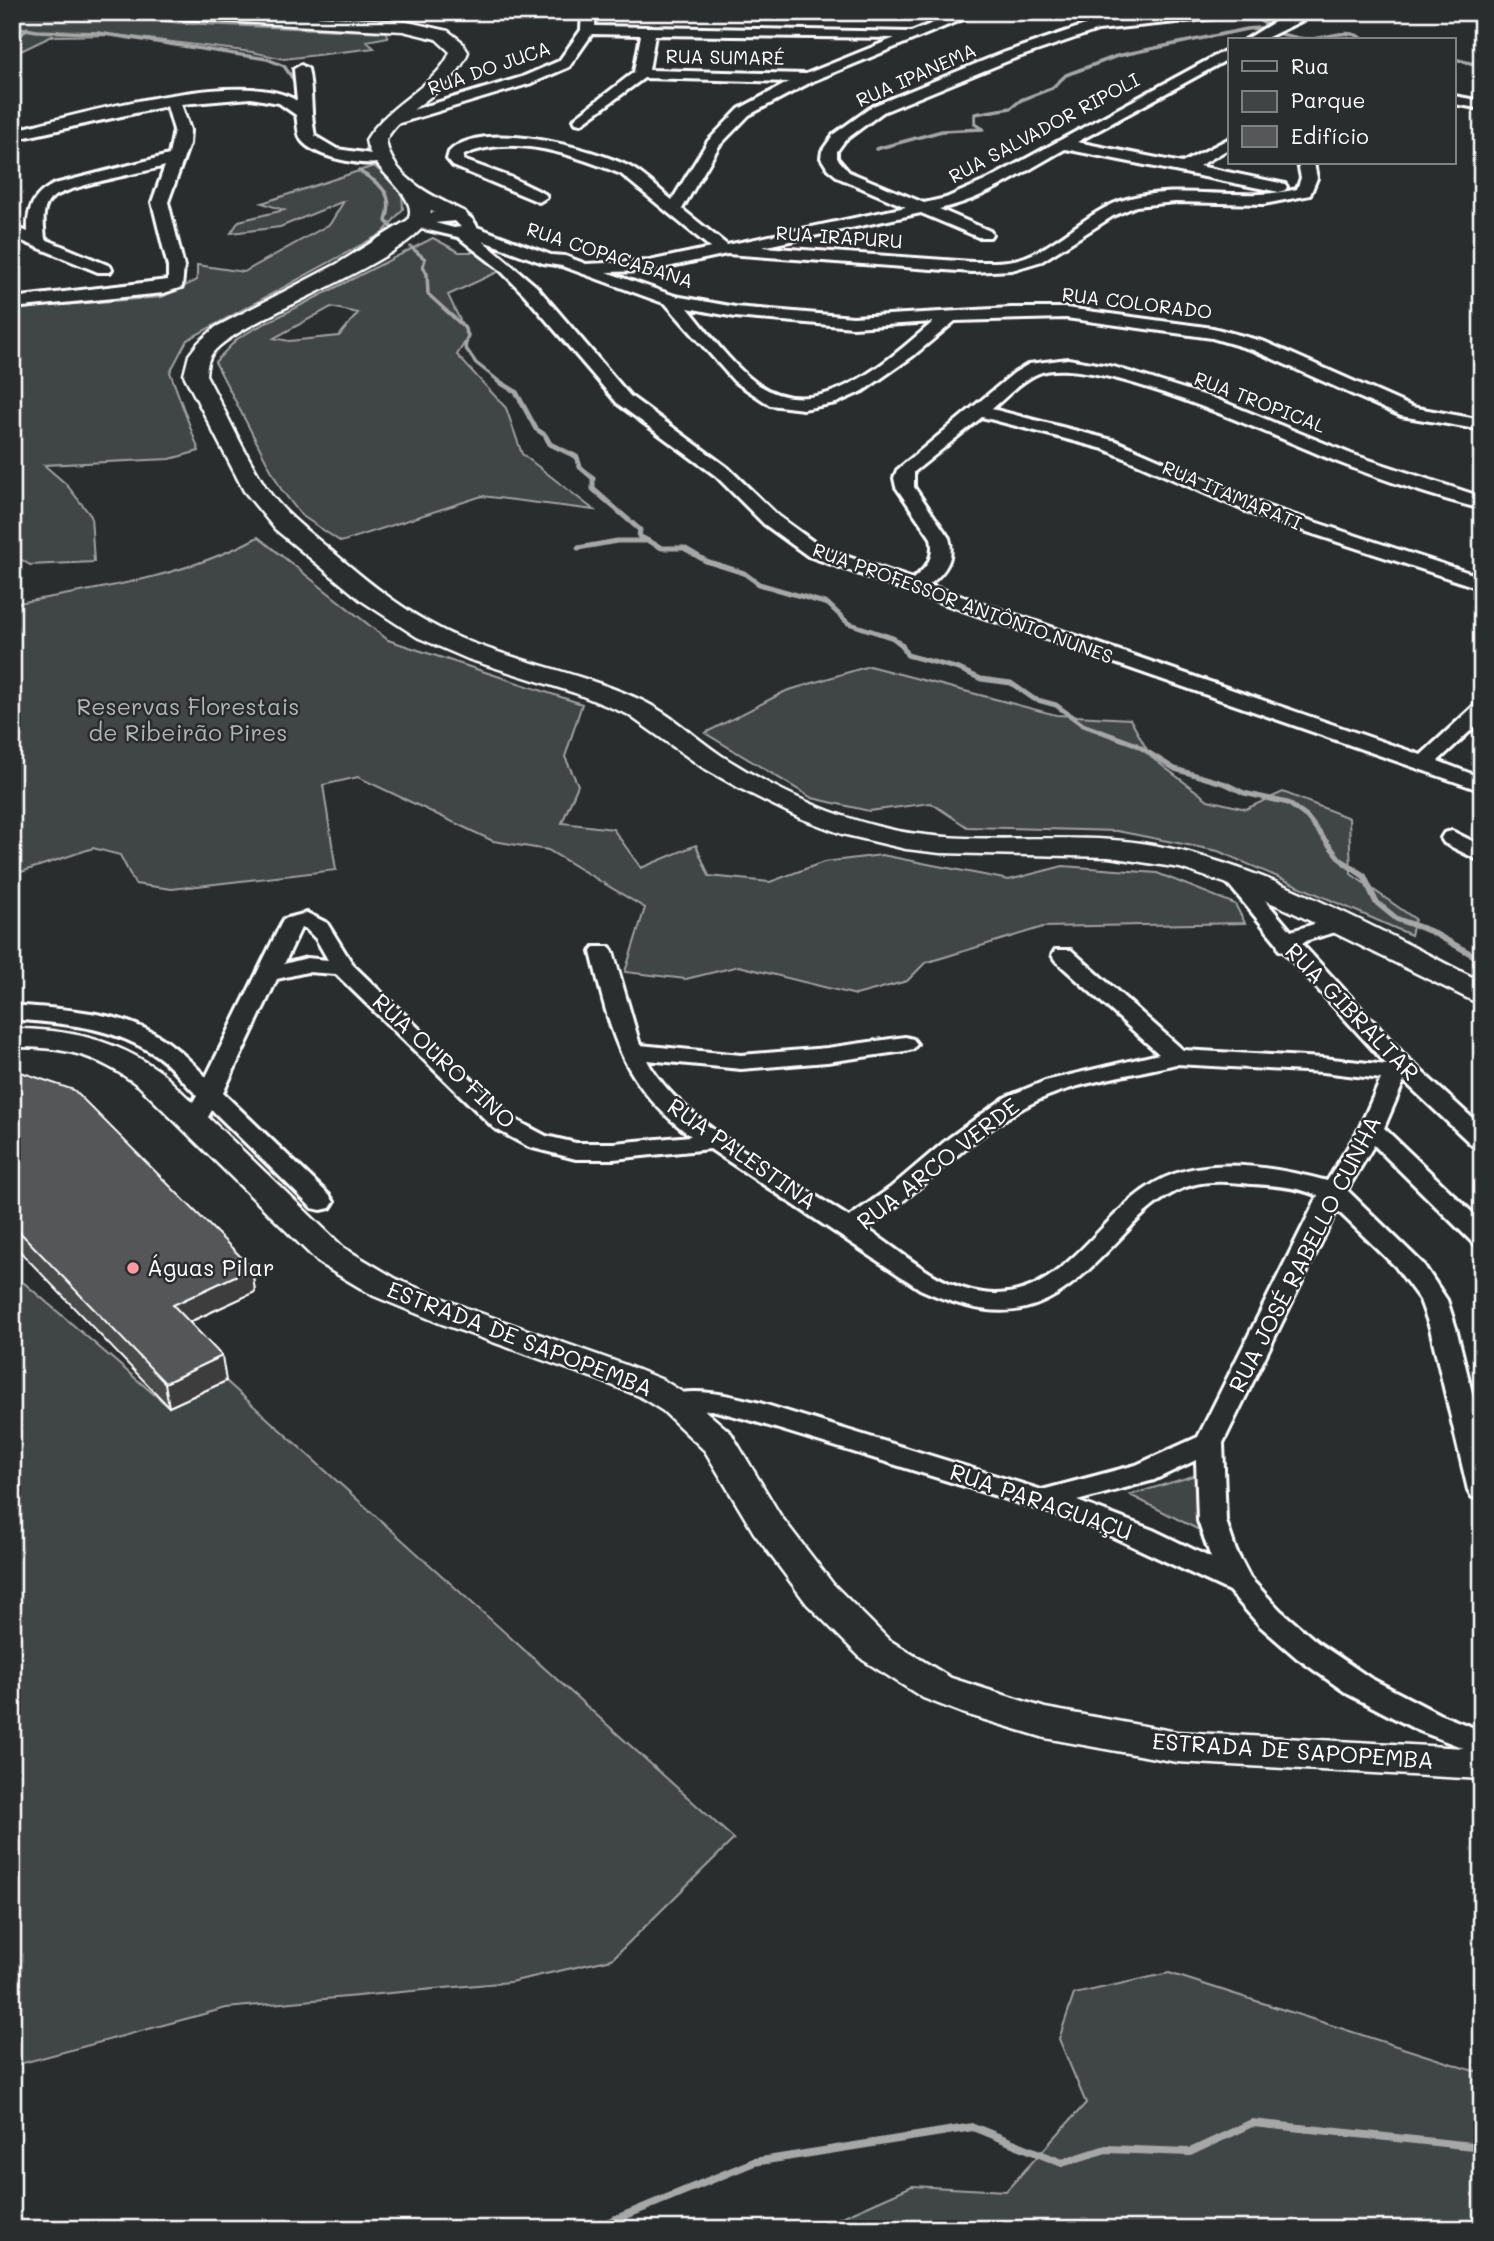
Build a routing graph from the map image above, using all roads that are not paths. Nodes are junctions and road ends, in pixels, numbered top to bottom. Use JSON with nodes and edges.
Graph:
{"nodes":[{"id":1,"x":147,"y":12,"type":"edge"},
{"id":2,"x":589,"y":12,"type":"edge"},
{"id":3,"x":973,"y":12,"type":"edge"},
{"id":4,"x":1080,"y":12,"type":"edge"},
{"id":5,"x":1236,"y":12,"type":"edge"},
{"id":6,"x":1297,"y":12,"type":"edge"},
{"id":7,"x":1311,"y":13,"type":"edge"},
{"id":8,"x":1110,"y":24,"type":"junction"},
{"id":9,"x":587,"y":30,"type":"junction"},
{"id":10,"x":649,"y":31,"type":"junction"},
{"id":11,"x":914,"y":34,"type":"junction"},
{"id":12,"x":1256,"y":38,"type":"edge"},
{"id":13,"x":1226,"y":58,"type":"edge"},
{"id":14,"x":301,"y":69,"type":"dead end"},
{"id":15,"x":641,"y":74,"type":"junction"},
{"id":16,"x":808,"y":78,"type":"junction"},
{"id":17,"x":1456,"y":100,"type":"edge"},
{"id":18,"x":173,"y":101,"type":"junction"},
{"id":19,"x":1482,"y":105,"type":"edge"},
{"id":20,"x":303,"y":113,"type":"junction"},
{"id":21,"x":581,"y":120,"type":"dead end"},
{"id":22,"x":388,"y":122,"type":"junction"},
{"id":23,"x":12,"y":136,"type":"edge"},
{"id":24,"x":1228,"y":143,"type":"edge"},
{"id":25,"x":1062,"y":144,"type":"junction"},
{"id":26,"x":176,"y":158,"type":"junction"},
{"id":27,"x":380,"y":159,"type":"junction"},
{"id":28,"x":1306,"y":164,"type":"edge"},
{"id":29,"x":1185,"y":168,"type":"junction"},
{"id":30,"x":1304,"y":192,"type":"junction"},
{"id":31,"x":417,"y":197,"type":"junction"},
{"id":32,"x":538,"y":197,"type":"dead end"},
{"id":33,"x":925,"y":207,"type":"junction"},
{"id":34,"x":673,"y":211,"type":"junction"},
{"id":35,"x":464,"y":225,"type":"junction"},
{"id":36,"x":418,"y":228,"type":"junction"},
{"id":37,"x":12,"y":231,"type":"edge"},
{"id":38,"x":984,"y":234,"type":"dead end"},
{"id":39,"x":37,"y":240,"type":"junction"},
{"id":40,"x":722,"y":249,"type":"junction"},
{"id":41,"x":573,"y":264,"type":"junction"},
{"id":42,"x":649,"y":266,"type":"junction"},
{"id":43,"x":104,"y":269,"type":"dead end"},
{"id":44,"x":633,"y":288,"type":"junction"},
{"id":45,"x":672,"y":300,"type":"junction"},
{"id":46,"x":12,"y":303,"type":"edge"},
{"id":47,"x":950,"y":317,"type":"junction"},
{"id":48,"x":981,"y":411,"type":"junction"},
{"id":49,"x":1482,"y":425,"type":"edge"},
{"id":50,"x":1376,"y":468,"type":"junction"},
{"id":51,"x":1482,"y":484,"type":"edge"},
{"id":52,"x":1482,"y":503,"type":"edge"},
{"id":53,"x":1482,"y":583,"type":"edge"},
{"id":54,"x":914,"y":588,"type":"junction"},
{"id":55,"x":1482,"y":709,"type":"edge"},
{"id":56,"x":1424,"y":763,"type":"junction"},
{"id":57,"x":1482,"y":785,"type":"edge"},
{"id":58,"x":1452,"y":838,"type":"dead end"},
{"id":59,"x":1482,"y":855,"type":"edge"},
{"id":60,"x":1231,"y":874,"type":"junction"},
{"id":61,"x":1341,"y":923,"type":"junction"},
{"id":62,"x":1287,"y":945,"type":"junction"},
{"id":63,"x":602,"y":952,"type":"dead end"},
{"id":64,"x":1063,"y":956,"type":"dead end"},
{"id":65,"x":343,"y":968,"type":"junction"},
{"id":66,"x":270,"y":974,"type":"junction"},
{"id":67,"x":1482,"y":994,"type":"edge"},
{"id":68,"x":12,"y":1012,"type":"edge"},
{"id":69,"x":12,"y":1038,"type":"edge"},
{"id":70,"x":905,"y":1044,"type":"dead end"},
{"id":71,"x":632,"y":1051,"type":"junction"},
{"id":72,"x":1176,"y":1058,"type":"junction"},
{"id":73,"x":1399,"y":1069,"type":"junction"},
{"id":74,"x":202,"y":1107,"type":"junction"},
{"id":75,"x":1371,"y":1129,"type":"junction"},
{"id":76,"x":717,"y":1141,"type":"junction"},
{"id":77,"x":1482,"y":1141,"type":"edge"},
{"id":78,"x":1333,"y":1192,"type":"junction"},
{"id":79,"x":321,"y":1202,"type":"dead end"},
{"id":80,"x":850,"y":1229,"type":"junction"},
{"id":81,"x":1482,"y":1237,"type":"edge"},
{"id":82,"x":675,"y":1403,"type":"junction"},
{"id":83,"x":1209,"y":1443,"type":"junction"},
{"id":84,"x":1482,"y":1490,"type":"edge"},
{"id":85,"x":1042,"y":1500,"type":"junction"},
{"id":86,"x":1239,"y":1584,"type":"junction"},
{"id":87,"x":1482,"y":1743,"type":"edge"},
{"id":88,"x":1482,"y":1764,"type":"edge"}],
"edges":[{"from":1,"to":22,"type":"main road"},
{"from":2,"to":9,"type":"street"},
{"from":3,"to":11,"type":"street"},
{"from":4,"to":8,"type":"street"},
{"from":5,"to":8,"type":"street"},
{"from":6,"to":7,"type":"street"},
{"from":7,"to":12,"type":"street"},
{"from":8,"to":33,"type":"street","name":"RUA IPANEMA"},
{"from":9,"to":10,"type":"street"},
{"from":9,"to":22,"type":"street","name":"RUA DO JUCA"},
{"from":10,"to":11,"type":"street"},
{"from":10,"to":15,"type":"street"},
{"from":11,"to":16,"type":"street"},
{"from":13,"to":25,"type":"street","name":"RUA SALVADOR RIPOLI"},
{"from":14,"to":20,"type":"street"},
{"from":15,"to":16,"type":"street","name":"RUA SUMARÉ"},
{"from":15,"to":21,"type":"street"},
{"from":16,"to":34,"type":"street"},
{"from":17,"to":19,"type":"street"},
{"from":18,"to":20,"type":"street"},
{"from":18,"to":23,"type":"street"},
{"from":18,"to":26,"type":"street"},
{"from":20,"to":27,"type":"street"},
{"from":22,"to":27,"type":"main road"},
{"from":24,"to":29,"type":"street"},
{"from":25,"to":29,"type":"street"},
{"from":25,"to":33,"type":"street","name":"RUA SALVADOR RIPOLI"},
{"from":26,"to":39,"type":"street"},
{"from":26,"to":46,"type":"street"},
{"from":27,"to":31,"type":"main road"},
{"from":28,"to":30,"type":"street"},
{"from":29,"to":30,"type":"street"},
{"from":30,"to":40,"type":"street","name":"RUA IRAPURU"},
{"from":31,"to":35,"type":"main road"},
{"from":31,"to":36,"type":"main road"},
{"from":32,"to":34,"type":"street"},
{"from":33,"to":38,"type":"street"},
{"from":33,"to":40,"type":"street","name":"RUA SALVADOR RIPOLI"},
{"from":34,"to":40,"type":"street"},
{"from":35,"to":36,"type":"street","name":"RUA COPACABANA"},
{"from":35,"to":41,"type":"street","name":"RUA COPACABANA"},
{"from":35,"to":54,"type":"street","name":"RUA PROFESSOR ANTÔNIO NUNES"},
{"from":36,"to":60,"type":"main road"},
{"from":37,"to":39,"type":"street"},
{"from":39,"to":43,"type":"street"},
{"from":40,"to":42,"type":"street","name":"RUA SALVADOR RIPOLI"},
{"from":41,"to":42,"type":"street","name":"RUA SALVADOR RIPOLI"},
{"from":41,"to":44,"type":"street","name":"RUA COPACABANA"},
{"from":42,"to":44,"type":"street"},
{"from":44,"to":45,"type":"street","name":"RUA COPACABANA"},
{"from":45,"to":47,"type":"street","name":"RUA COPACABANA"},
{"from":45,"to":47,"type":"street"},
{"from":47,"to":49,"type":"street","name":"RUA COLORADO"},
{"from":48,"to":50,"type":"street","name":"RUA TROPICAL"},
{"from":48,"to":53,"type":"street","name":"RUA ITAMARATI"},
{"from":48,"to":54,"type":"street","name":"RUA TROPICAL"},
{"from":50,"to":51,"type":"street"},
{"from":50,"to":52,"type":"street","name":"RUA TROPICAL"},
{"from":54,"to":56,"type":"street","name":"RUA PROFESSOR ANTÔNIO NUNES"},
{"from":55,"to":56,"type":"street"},
{"from":56,"to":57,"type":"street","name":"RUA PROFESSOR ANTÔNIO NUNES"},
{"from":58,"to":59,"type":"street"},
{"from":60,"to":61,"type":"main road"},
{"from":60,"to":62,"type":"street","name":"RUA GIBRALTAR"},
{"from":61,"to":62,"type":"street"},
{"from":61,"to":67,"type":"main road"},
{"from":62,"to":73,"type":"street","name":"RUA GIBRALTAR"},
{"from":63,"to":71,"type":"street","name":"RUA PALESTINA"},
{"from":64,"to":72,"type":"street"},
{"from":65,"to":66,"type":"street"},
{"from":65,"to":66,"type":"street","name":"RUA OURO FINO"},
{"from":65,"to":76,"type":"street","name":"RUA OURO FINO"},
{"from":66,"to":74,"type":"street","name":"RUA OURO FINO"},
{"from":68,"to":74,"type":"street"},
{"from":69,"to":74,"type":"main road","name":"ESTRADA DE SAPOPEMBA"},
{"from":70,"to":71,"type":"street"},
{"from":71,"to":76,"type":"street","name":"RUA PALESTINA"},
{"from":72,"to":73,"type":"street","name":"RUA ARCO VERDE"},
{"from":72,"to":80,"type":"street","name":"RUA ARCO VERDE"},
{"from":73,"to":75,"type":"street","name":"RUA JOSÉ RABELLO CUNHA"},
{"from":73,"to":77,"type":"street","name":"RUA GIBRALTAR"},
{"from":74,"to":79,"type":"street"},
{"from":74,"to":82,"type":"main road","name":"ESTRADA DE SAPOPEMBA"},
{"from":75,"to":78,"type":"street","name":"RUA JOSÉ RABELLO CUNHA"},
{"from":75,"to":81,"type":"street"},
{"from":76,"to":80,"type":"street","name":"RUA PALESTINA"},
{"from":78,"to":80,"type":"street","name":"RUA ARCO VERDE"},
{"from":78,"to":83,"type":"street","name":"RUA JOSÉ RABELLO CUNHA"},
{"from":78,"to":84,"type":"street"},
{"from":82,"to":85,"type":"street","name":"RUA PARAGUAÇU"},
{"from":82,"to":88,"type":"main road","name":"ESTRADA DE SAPOPEMBA"},
{"from":83,"to":85,"type":"street"},
{"from":83,"to":86,"type":"street","name":"RUA JOSÉ RABELLO CUNHA"},
{"from":85,"to":86,"type":"street","name":"RUA PARAGUAÇU"},
{"from":86,"to":87,"type":"street","name":"RUA PARAGUAÇU"}]}
